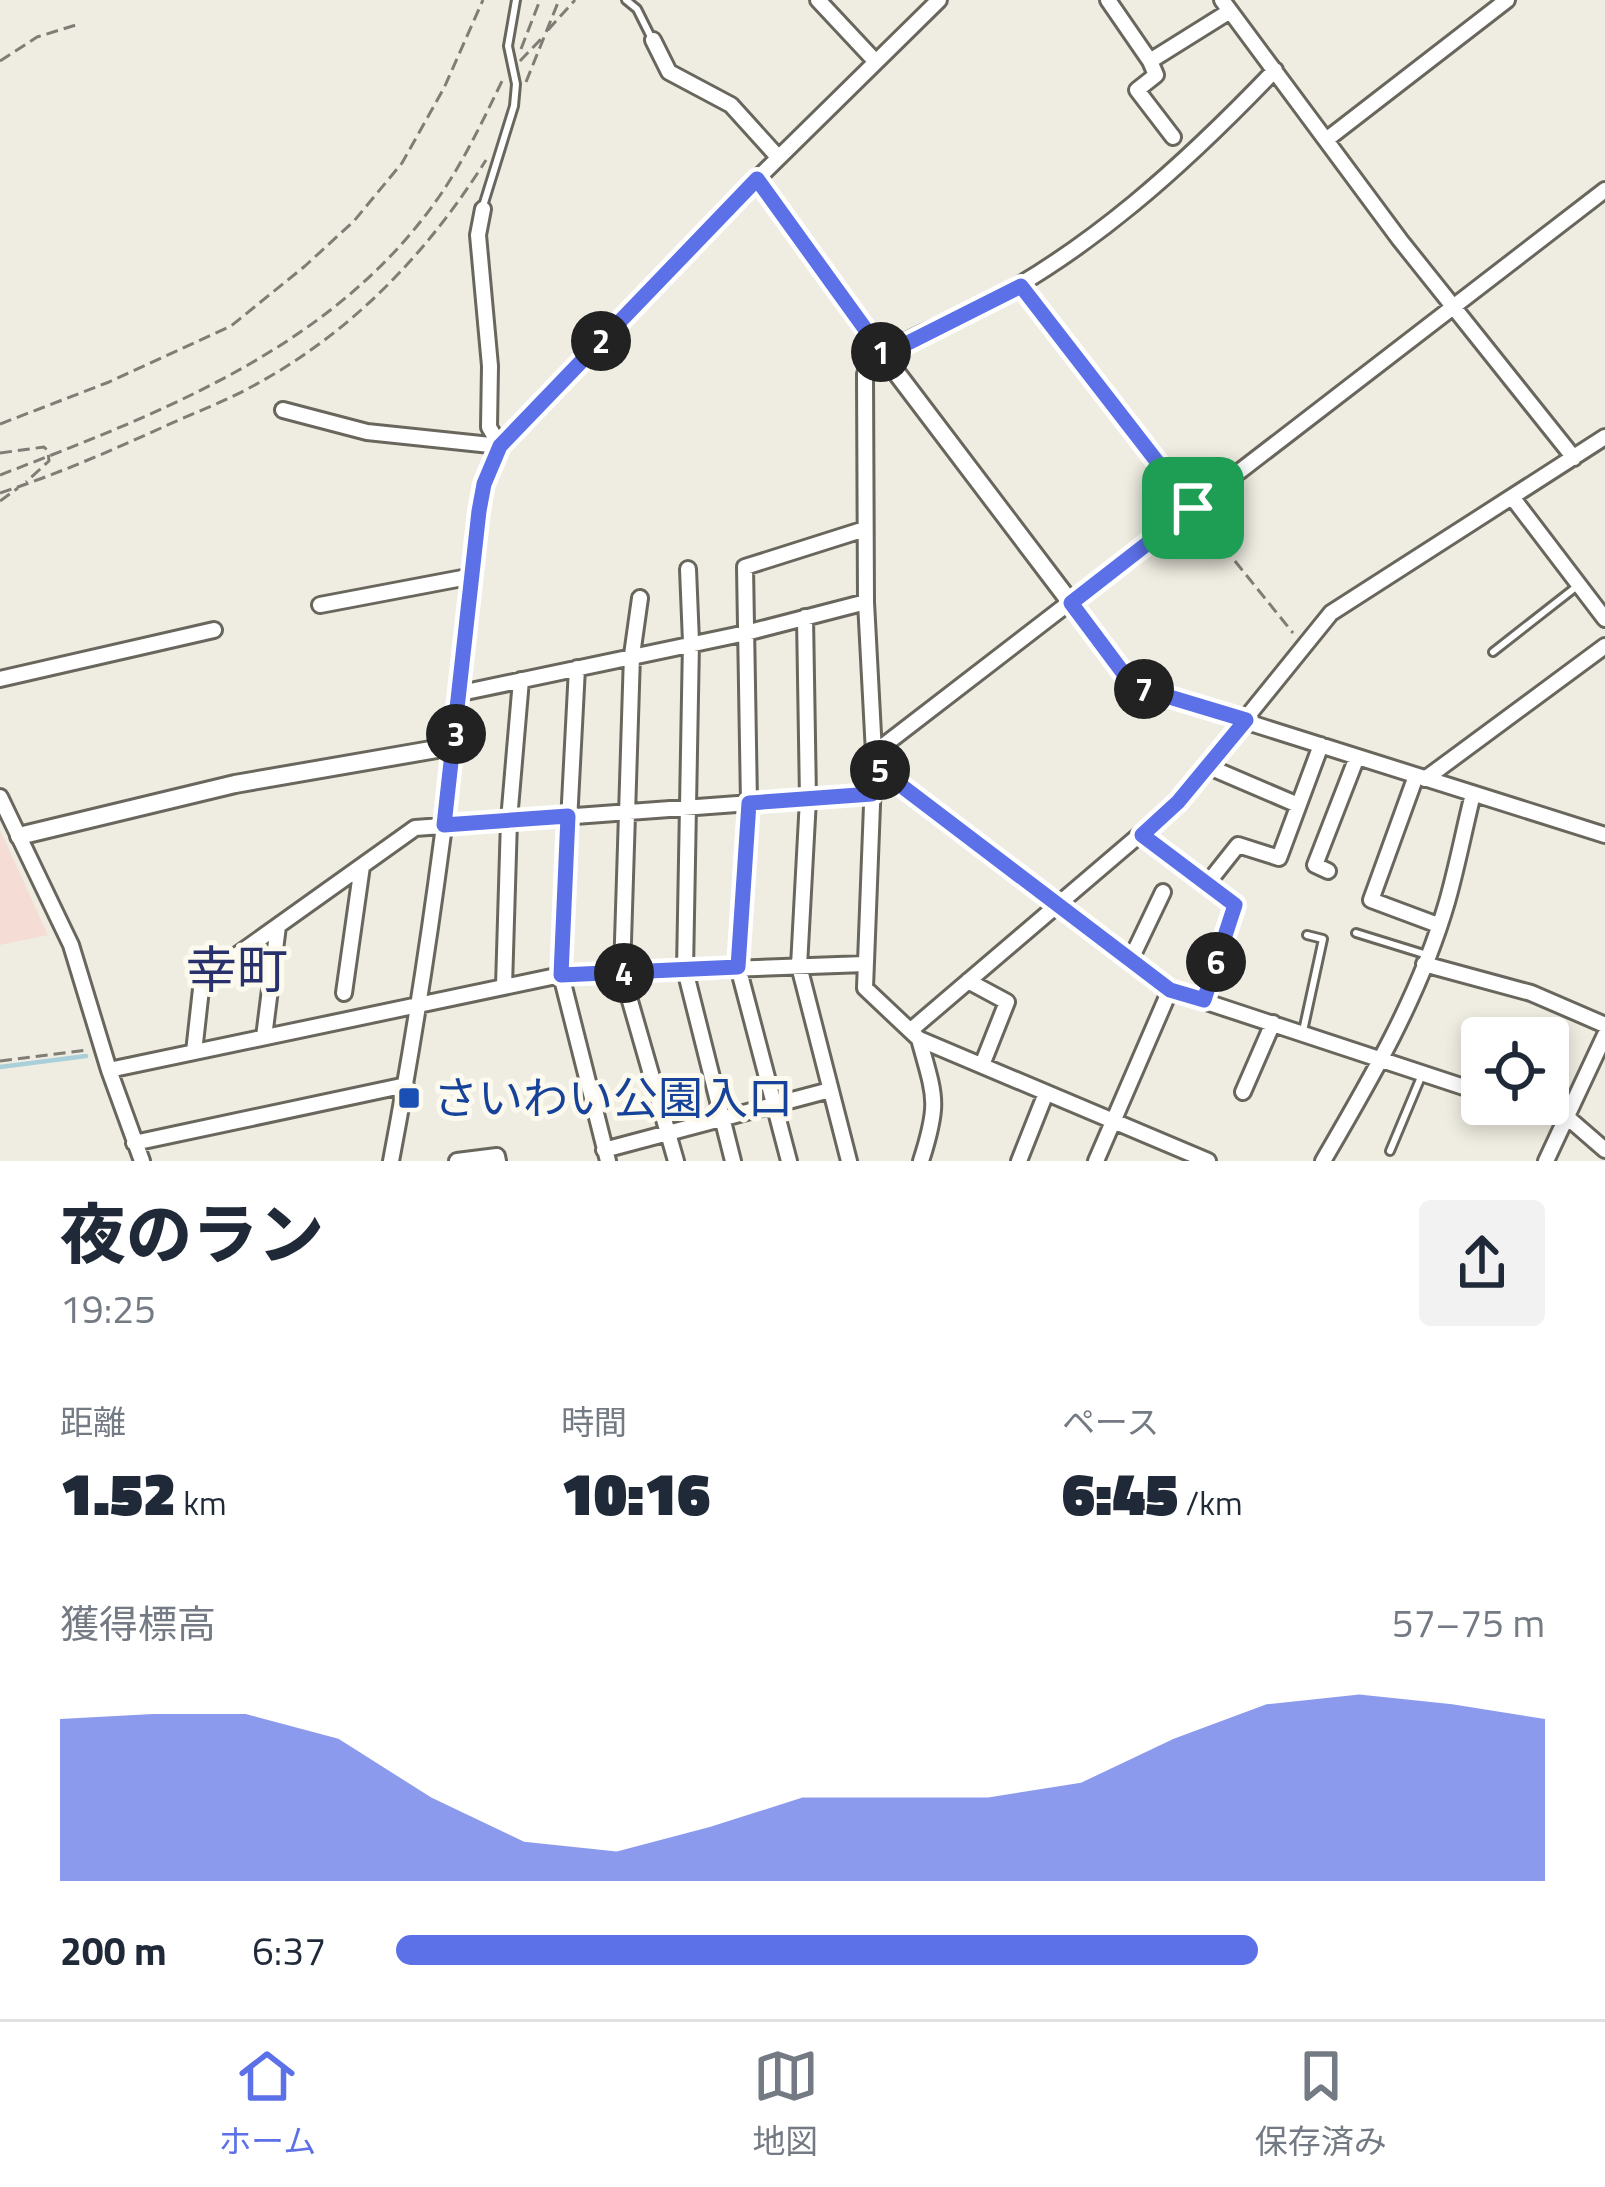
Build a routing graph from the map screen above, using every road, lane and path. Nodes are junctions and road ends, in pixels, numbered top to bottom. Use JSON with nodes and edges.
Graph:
{"nodes":[{"id":1,"x":483,"y":0,"type":"edge"},
{"id":2,"x":516,"y":0,"type":"edge"},
{"id":3,"x":540,"y":0,"type":"edge"},
{"id":4,"x":559,"y":0,"type":"edge"},
{"id":5,"x":575,"y":0,"type":"edge"},
{"id":6,"x":626,"y":0,"type":"edge"},
{"id":7,"x":818,"y":0,"type":"edge"},
{"id":8,"x":939,"y":0,"type":"edge"},
{"id":9,"x":1108,"y":0,"type":"edge"},
{"id":10,"x":1507,"y":0,"type":"edge"},
{"id":11,"x":1226,"y":5,"type":"edge"},
{"id":12,"x":79,"y":24,"type":"dead end"},
{"id":13,"x":547,"y":32,"type":"junction"},
{"id":14,"x":652,"y":40,"type":"joint"},
{"id":15,"x":0,"y":61,"type":"edge"},
{"id":16,"x":1150,"y":61,"type":"junction"},
{"id":17,"x":876,"y":62,"type":"junction"},
{"id":18,"x":513,"y":65,"type":"junction"},
{"id":19,"x":1275,"y":70,"type":"junction"},
{"id":20,"x":514,"y":106,"type":"junction"},
{"id":21,"x":1173,"y":136,"type":"dead end"},
{"id":22,"x":1326,"y":140,"type":"junction"},
{"id":23,"x":778,"y":157,"type":"junction"},
{"id":24,"x":485,"y":161,"type":"dead end"},
{"id":25,"x":757,"y":179,"type":"junction"},
{"id":26,"x":1605,"y":190,"type":"edge"},
{"id":27,"x":483,"y":209,"type":"joint"},
{"id":28,"x":1021,"y":286,"type":"junction"},
{"id":29,"x":1454,"y":306,"type":"junction"},
{"id":30,"x":884,"y":355,"type":"junction"},
{"id":31,"x":283,"y":410,"type":"dead end"},
{"id":32,"x":0,"y":424,"type":"edge"},
{"id":33,"x":1605,"y":437,"type":"edge"},
{"id":34,"x":500,"y":446,"type":"junction"},
{"id":35,"x":0,"y":453,"type":"edge"},
{"id":36,"x":52,"y":455,"type":"junction"},
{"id":37,"x":1574,"y":458,"type":"junction"},
{"id":38,"x":0,"y":475,"type":"edge"},
{"id":39,"x":21,"y":486,"type":"junction"},
{"id":40,"x":0,"y":493,"type":"edge"},
{"id":41,"x":1512,"y":496,"type":"junction"},
{"id":42,"x":0,"y":501,"type":"edge"},
{"id":43,"x":1193,"y":508,"type":"junction"},
{"id":44,"x":865,"y":529,"type":"junction"},
{"id":45,"x":688,"y":569,"type":"dead end"},
{"id":46,"x":473,"y":576,"type":"junction"},
{"id":47,"x":1579,"y":585,"type":"junction"},
{"id":48,"x":640,"y":598,"type":"dead end"},
{"id":49,"x":866,"y":602,"type":"junction"},
{"id":50,"x":1071,"y":603,"type":"junction"},
{"id":51,"x":320,"y":605,"type":"dead end"},
{"id":52,"x":805,"y":617,"type":"junction"},
{"id":53,"x":1605,"y":619,"type":"edge"},
{"id":54,"x":214,"y":630,"type":"dead end"},
{"id":55,"x":746,"y":633,"type":"junction"},
{"id":56,"x":691,"y":642,"type":"junction"},
{"id":57,"x":1302,"y":644,"type":"junction"},
{"id":58,"x":1605,"y":646,"type":"edge"},
{"id":59,"x":1493,"y":652,"type":"dead end"},
{"id":60,"x":632,"y":655,"type":"junction"},
{"id":61,"x":577,"y":668,"type":"junction"},
{"id":62,"x":0,"y":679,"type":"edge"},
{"id":63,"x":521,"y":680,"type":"junction"},
{"id":64,"x":461,"y":693,"type":"junction"},
{"id":65,"x":1246,"y":720,"type":"junction"},
{"id":66,"x":1321,"y":745,"type":"junction"},
{"id":67,"x":454,"y":746,"type":"junction"},
{"id":68,"x":1357,"y":757,"type":"junction"},
{"id":69,"x":874,"y":759,"type":"junction"},
{"id":70,"x":1207,"y":766,"type":"junction"},
{"id":71,"x":1420,"y":777,"type":"junction"},
{"id":72,"x":872,"y":794,"type":"junction"},
{"id":73,"x":1473,"y":794,"type":"junction"},
{"id":74,"x":0,"y":797,"type":"edge"},
{"id":75,"x":808,"y":799,"type":"junction"},
{"id":76,"x":749,"y":803,"type":"junction"},
{"id":77,"x":1298,"y":805,"type":"junction"},
{"id":78,"x":688,"y":807,"type":"junction"},
{"id":79,"x":628,"y":812,"type":"junction"},
{"id":80,"x":568,"y":816,"type":"junction"},
{"id":81,"x":509,"y":820,"type":"junction"},
{"id":82,"x":444,"y":825,"type":"junction"},
{"id":83,"x":1604,"y":829,"type":"edge"},
{"id":84,"x":1142,"y":835,"type":"junction"},
{"id":85,"x":19,"y":836,"type":"junction"},
{"id":86,"x":362,"y":866,"type":"junction"},
{"id":87,"x":1328,"y":871,"type":"dead end"},
{"id":88,"x":1208,"y":884,"type":"junction"},
{"id":89,"x":1163,"y":892,"type":"dead end"},
{"id":90,"x":1058,"y":904,"type":"junction"},
{"id":91,"x":1438,"y":925,"type":"junction"},
{"id":92,"x":278,"y":926,"type":"junction"},
{"id":93,"x":1356,"y":933,"type":"dead end"},
{"id":94,"x":1307,"y":935,"type":"dead end"},
{"id":95,"x":1131,"y":959,"type":"junction"},
{"id":96,"x":1425,"y":960,"type":"junction"},
{"id":97,"x":865,"y":964,"type":"junction"},
{"id":98,"x":799,"y":966,"type":"junction"},
{"id":99,"x":738,"y":967,"type":"junction"},
{"id":100,"x":685,"y":970,"type":"junction"},
{"id":101,"x":622,"y":973,"type":"junction"},
{"id":102,"x":561,"y":975,"type":"junction"},
{"id":103,"x":968,"y":981,"type":"junction"},
{"id":104,"x":504,"y":986,"type":"junction"},
{"id":105,"x":1170,"y":990,"type":"junction"},
{"id":106,"x":344,"y":993,"type":"dead end"},
{"id":107,"x":1204,"y":1000,"type":"junction"},
{"id":108,"x":419,"y":1004,"type":"junction"},
{"id":109,"x":1273,"y":1023,"type":"junction"},
{"id":110,"x":1605,"y":1024,"type":"edge"},
{"id":111,"x":1302,"y":1034,"type":"junction"},
{"id":112,"x":915,"y":1035,"type":"junction"},
{"id":113,"x":1605,"y":1035,"type":"edge"},
{"id":114,"x":264,"y":1037,"type":"junction"},
{"id":115,"x":103,"y":1048,"type":"junction"},
{"id":116,"x":194,"y":1052,"type":"junction"},
{"id":117,"x":1382,"y":1060,"type":"junction"},
{"id":118,"x":0,"y":1061,"type":"edge"},
{"id":119,"x":982,"y":1065,"type":"junction"},
{"id":120,"x":109,"y":1070,"type":"junction"},
{"id":121,"x":1423,"y":1074,"type":"junction"},
{"id":122,"x":406,"y":1085,"type":"junction"},
{"id":123,"x":1461,"y":1086,"type":"edge"},
{"id":124,"x":830,"y":1090,"type":"junction"},
{"id":125,"x":1243,"y":1092,"type":"dead end"},
{"id":126,"x":1046,"y":1093,"type":"junction"},
{"id":127,"x":774,"y":1105,"type":"junction"},
{"id":128,"x":1569,"y":1113,"type":"edge"},
{"id":129,"x":722,"y":1118,"type":"junction"},
{"id":130,"x":1569,"y":1119,"type":"edge"},
{"id":131,"x":1113,"y":1121,"type":"junction"},
{"id":132,"x":1563,"y":1125,"type":"edge"},
{"id":133,"x":670,"y":1132,"type":"junction"},
{"id":134,"x":134,"y":1143,"type":"junction"},
{"id":135,"x":1605,"y":1150,"type":"edge"},
{"id":136,"x":1390,"y":1151,"type":"dead end"},
{"id":137,"x":606,"y":1155,"type":"edge"},
{"id":138,"x":389,"y":1160,"type":"edge"},
{"id":139,"x":142,"y":1161,"type":"edge"},
{"id":140,"x":458,"y":1161,"type":"edge"},
{"id":141,"x":498,"y":1161,"type":"edge"},
{"id":142,"x":676,"y":1161,"type":"edge"},
{"id":143,"x":733,"y":1161,"type":"edge"},
{"id":144,"x":789,"y":1161,"type":"edge"},
{"id":145,"x":849,"y":1161,"type":"edge"},
{"id":146,"x":921,"y":1161,"type":"edge"},
{"id":147,"x":1019,"y":1161,"type":"edge"},
{"id":148,"x":1096,"y":1161,"type":"edge"},
{"id":149,"x":1208,"y":1161,"type":"edge"},
{"id":150,"x":1323,"y":1161,"type":"edge"},
{"id":151,"x":1546,"y":1161,"type":"edge"}],
"edges":[{"from":1,"to":32,"type":"path"},
{"from":2,"to":18,"type":"lane"},
{"from":3,"to":18,"type":"path"},
{"from":4,"to":13,"type":"path"},
{"from":5,"to":13,"type":"path"},
{"from":6,"to":14,"type":"lane"},
{"from":7,"to":17,"type":"street"},
{"from":8,"to":17,"type":"street"},
{"from":9,"to":16,"type":"street"},
{"from":10,"to":22,"type":"street"},
{"from":11,"to":16,"type":"street"},
{"from":11,"to":19,"type":"street"},
{"from":12,"to":15,"type":"path"},
{"from":13,"to":18,"type":"path"},
{"from":13,"to":20,"type":"path"},
{"from":14,"to":23,"type":"street"},
{"from":16,"to":21,"type":"street"},
{"from":17,"to":23,"type":"street"},
{"from":18,"to":20,"type":"lane"},
{"from":18,"to":36,"type":"path"},
{"from":19,"to":22,"type":"street"},
{"from":19,"to":28,"type":"street"},
{"from":20,"to":27,"type":"lane"},
{"from":22,"to":29,"type":"street"},
{"from":23,"to":25,"type":"street"},
{"from":24,"to":39,"type":"path"},
{"from":25,"to":30,"type":"street"},
{"from":25,"to":34,"type":"street"},
{"from":26,"to":29,"type":"street"},
{"from":27,"to":34,"type":"street"},
{"from":28,"to":30,"type":"street"},
{"from":28,"to":43,"type":"path"},
{"from":29,"to":37,"type":"street"},
{"from":29,"to":43,"type":"street"},
{"from":30,"to":44,"type":"street"},
{"from":30,"to":50,"type":"street"},
{"from":31,"to":34,"type":"street"},
{"from":33,"to":37,"type":"street"},
{"from":34,"to":46,"type":"street"},
{"from":35,"to":36,"type":"path"},
{"from":36,"to":38,"type":"path"},
{"from":36,"to":39,"type":"path"},
{"from":37,"to":41,"type":"street"},
{"from":39,"to":40,"type":"path"},
{"from":39,"to":42,"type":"path"},
{"from":41,"to":47,"type":"street"},
{"from":41,"to":57,"type":"street"},
{"from":43,"to":50,"type":"street"},
{"from":43,"to":57,"type":"path"},
{"from":44,"to":49,"type":"street"},
{"from":44,"to":55,"type":"street"},
{"from":45,"to":56,"type":"street"},
{"from":46,"to":51,"type":"street"},
{"from":46,"to":64,"type":"street"},
{"from":47,"to":53,"type":"street"},
{"from":47,"to":59,"type":"lane"},
{"from":48,"to":60,"type":"street"},
{"from":49,"to":52,"type":"street"},
{"from":49,"to":69,"type":"street"},
{"from":50,"to":65,"type":"street"},
{"from":50,"to":69,"type":"street"},
{"from":52,"to":55,"type":"street"},
{"from":52,"to":75,"type":"street"},
{"from":54,"to":62,"type":"street"},
{"from":55,"to":56,"type":"street"},
{"from":55,"to":76,"type":"street"},
{"from":56,"to":60,"type":"street"},
{"from":56,"to":78,"type":"street"},
{"from":57,"to":65,"type":"street"},
{"from":58,"to":71,"type":"street"},
{"from":60,"to":61,"type":"street"},
{"from":60,"to":79,"type":"street"},
{"from":61,"to":63,"type":"street"},
{"from":61,"to":80,"type":"street"},
{"from":63,"to":64,"type":"street"},
{"from":63,"to":81,"type":"street"},
{"from":64,"to":67,"type":"street"},
{"from":65,"to":66,"type":"street"},
{"from":65,"to":70,"type":"street"},
{"from":66,"to":68,"type":"street"},
{"from":66,"to":77,"type":"street"},
{"from":67,"to":82,"type":"street"},
{"from":67,"to":85,"type":"street"},
{"from":68,"to":71,"type":"street"},
{"from":68,"to":87,"type":"street"},
{"from":69,"to":72,"type":"street"},
{"from":69,"to":90,"type":"street"},
{"from":70,"to":77,"type":"street"},
{"from":70,"to":84,"type":"street"},
{"from":71,"to":73,"type":"street"},
{"from":71,"to":91,"type":"street"},
{"from":72,"to":75,"type":"street"},
{"from":72,"to":97,"type":"street"},
{"from":73,"to":83,"type":"street"},
{"from":73,"to":91,"type":"street"},
{"from":74,"to":85,"type":"street"},
{"from":75,"to":76,"type":"street"},
{"from":75,"to":98,"type":"street"},
{"from":76,"to":78,"type":"street"},
{"from":76,"to":99,"type":"street"},
{"from":77,"to":88,"type":"street"},
{"from":78,"to":79,"type":"street"},
{"from":78,"to":100,"type":"street"},
{"from":79,"to":80,"type":"street"},
{"from":79,"to":101,"type":"street"},
{"from":80,"to":81,"type":"street"},
{"from":80,"to":102,"type":"street"},
{"from":81,"to":82,"type":"street"},
{"from":81,"to":104,"type":"street"},
{"from":82,"to":86,"type":"street"},
{"from":82,"to":108,"type":"street"},
{"from":84,"to":88,"type":"street"},
{"from":84,"to":90,"type":"street"},
{"from":85,"to":115,"type":"street"},
{"from":86,"to":92,"type":"street"},
{"from":86,"to":106,"type":"street"},
{"from":88,"to":107,"type":"street"},
{"from":89,"to":95,"type":"street"},
{"from":90,"to":95,"type":"street"},
{"from":90,"to":103,"type":"street"},
{"from":91,"to":96,"type":"street"},
{"from":92,"to":114,"type":"street"},
{"from":92,"to":116,"type":"street"},
{"from":93,"to":96,"type":"lane"},
{"from":94,"to":111,"type":"lane"},
{"from":95,"to":105,"type":"street"},
{"from":96,"to":110,"type":"street"},
{"from":96,"to":117,"type":"street"},
{"from":97,"to":98,"type":"street"},
{"from":97,"to":112,"type":"street"},
{"from":98,"to":99,"type":"street"},
{"from":98,"to":124,"type":"street"},
{"from":99,"to":100,"type":"street"},
{"from":99,"to":127,"type":"street"},
{"from":100,"to":101,"type":"street"},
{"from":100,"to":129,"type":"street"},
{"from":101,"to":102,"type":"street"},
{"from":101,"to":133,"type":"street"},
{"from":102,"to":104,"type":"street"},
{"from":102,"to":137,"type":"street"},
{"from":103,"to":112,"type":"street"},
{"from":103,"to":119,"type":"street"},
{"from":104,"to":108,"type":"street"},
{"from":105,"to":107,"type":"street"},
{"from":105,"to":131,"type":"street"},
{"from":107,"to":109,"type":"street"},
{"from":108,"to":114,"type":"street"},
{"from":108,"to":122,"type":"street"},
{"from":109,"to":111,"type":"street"},
{"from":109,"to":125,"type":"street"},
{"from":111,"to":117,"type":"street"},
{"from":112,"to":119,"type":"street"},
{"from":112,"to":146,"type":"street"},
{"from":113,"to":128,"type":"street"},
{"from":114,"to":116,"type":"street"},
{"from":115,"to":118,"type":"path"},
{"from":115,"to":120,"type":"street"},
{"from":116,"to":120,"type":"street"},
{"from":117,"to":121,"type":"street"},
{"from":117,"to":150,"type":"street"},
{"from":119,"to":126,"type":"street"},
{"from":120,"to":134,"type":"street"},
{"from":121,"to":123,"type":"street"},
{"from":121,"to":136,"type":"lane"},
{"from":122,"to":134,"type":"street"},
{"from":122,"to":138,"type":"street"},
{"from":124,"to":127,"type":"street"},
{"from":124,"to":145,"type":"street"},
{"from":126,"to":131,"type":"street"},
{"from":126,"to":147,"type":"street"},
{"from":127,"to":129,"type":"street"},
{"from":127,"to":144,"type":"street"},
{"from":129,"to":133,"type":"street"},
{"from":129,"to":143,"type":"street"},
{"from":130,"to":135,"type":"street"},
{"from":131,"to":148,"type":"street"},
{"from":131,"to":149,"type":"street"},
{"from":132,"to":151,"type":"street"},
{"from":133,"to":137,"type":"street"},
{"from":133,"to":142,"type":"street"},
{"from":134,"to":139,"type":"street"},
{"from":140,"to":141,"type":"street"}]}
